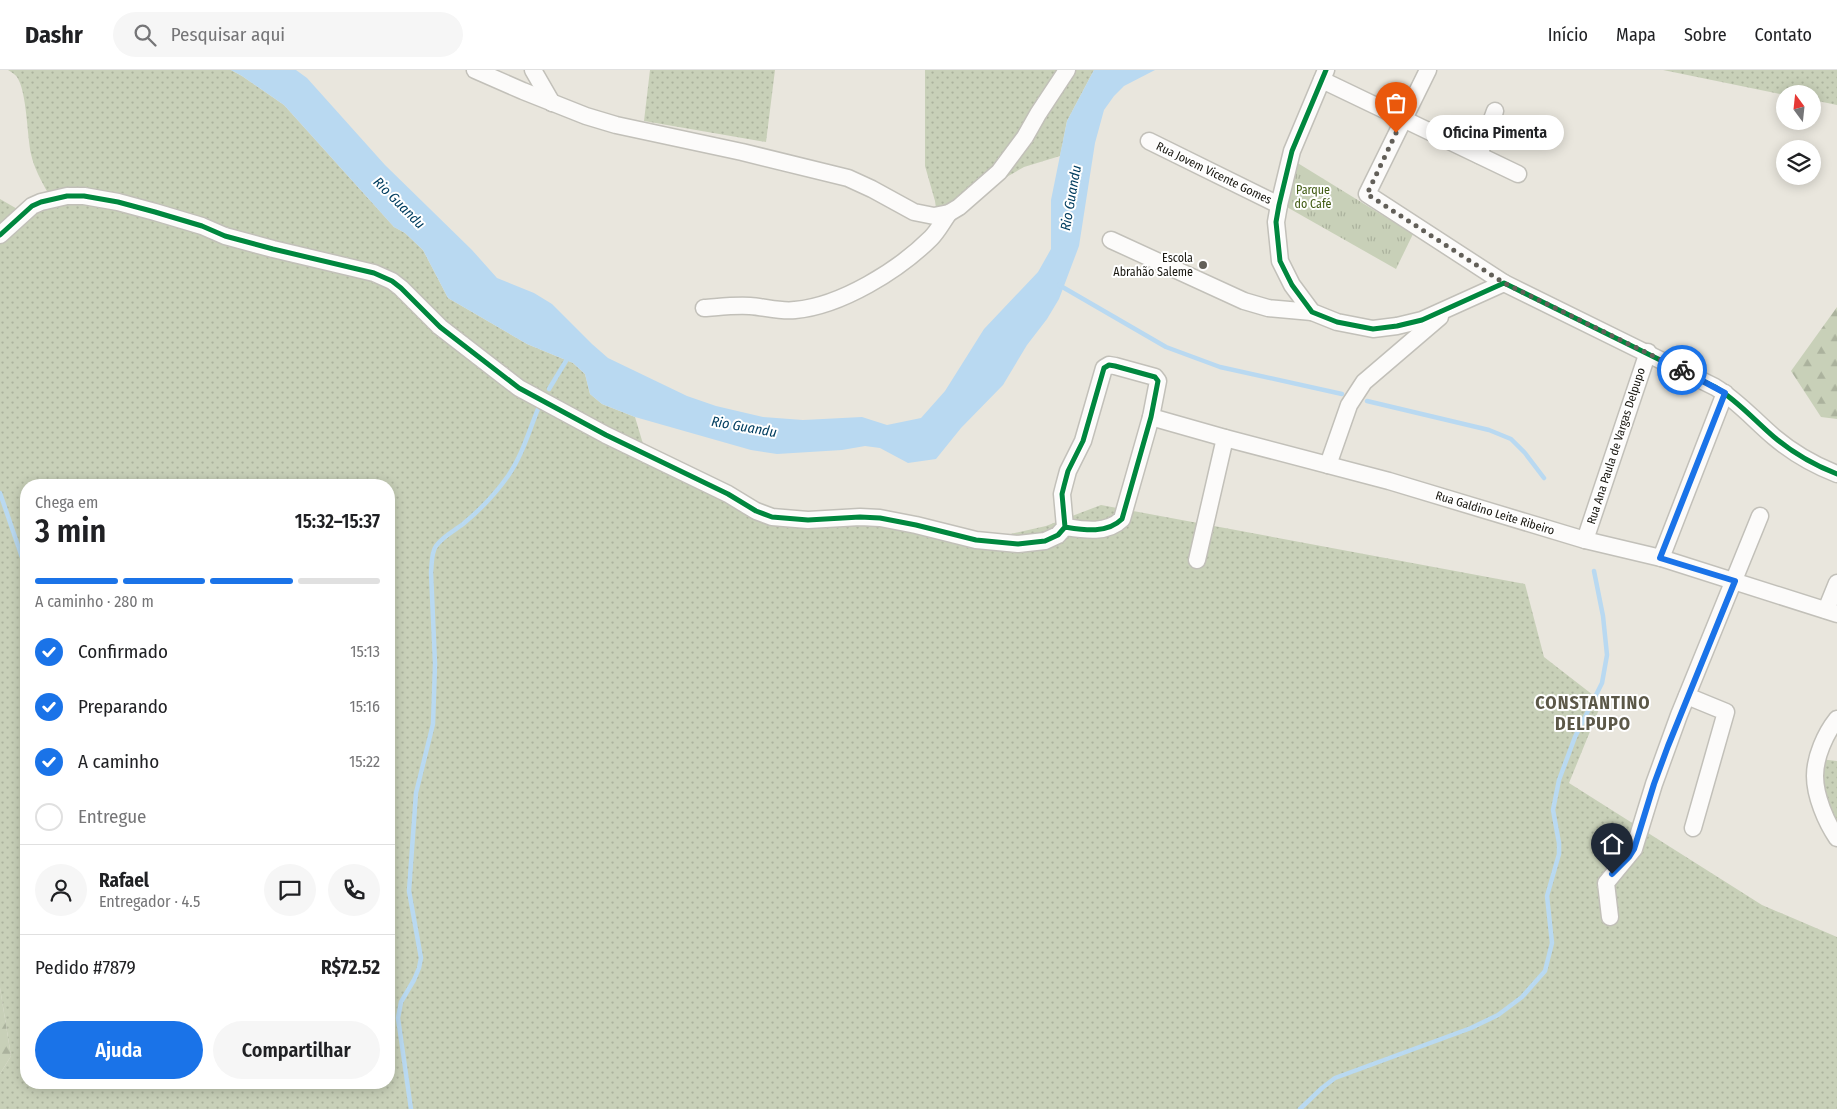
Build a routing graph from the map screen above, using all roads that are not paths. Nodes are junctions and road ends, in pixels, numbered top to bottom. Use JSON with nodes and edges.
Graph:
{"nodes":[{"id":1,"x":475,"y":70,"type":"edge"},
{"id":2,"x":533,"y":70,"type":"edge"},
{"id":3,"x":1067,"y":70,"type":"edge"},
{"id":4,"x":1428,"y":70,"type":"edge"},
{"id":5,"x":1324,"y":75,"type":"edge"},
{"id":6,"x":552,"y":103,"type":"junction"},
{"id":7,"x":1495,"y":111,"type":"dead end"},
{"id":8,"x":1404,"y":118,"type":"junction"},
{"id":9,"x":1149,"y":141,"type":"dead end"},
{"id":10,"x":1479,"y":156,"type":"junction"},
{"id":11,"x":1518,"y":174,"type":"dead end"},
{"id":12,"x":1279,"y":205,"type":"junction"},
{"id":13,"x":949,"y":213,"type":"junction"},
{"id":14,"x":0,"y":234,"type":"edge"},
{"id":15,"x":1111,"y":240,"type":"dead end"},
{"id":16,"x":1504,"y":283,"type":"junction"},
{"id":17,"x":704,"y":308,"type":"dead end"},
{"id":18,"x":1451,"y":308,"type":"junction"},
{"id":19,"x":1312,"y":312,"type":"junction"},
{"id":20,"x":1648,"y":352,"type":"junction"},
{"id":21,"x":1725,"y":393,"type":"junction"},
{"id":22,"x":1151,"y":417,"type":"junction"},
{"id":23,"x":1225,"y":438,"type":"junction"},
{"id":24,"x":1328,"y":465,"type":"junction"},
{"id":25,"x":1837,"y":474,"type":"edge"},
{"id":26,"x":1760,"y":516,"type":"dead end"},
{"id":27,"x":1065,"y":527,"type":"junction"},
{"id":28,"x":1585,"y":540,"type":"junction"},
{"id":29,"x":1660,"y":558,"type":"junction"},
{"id":30,"x":1197,"y":560,"type":"dead end"},
{"id":31,"x":1735,"y":581,"type":"junction"},
{"id":32,"x":1837,"y":583,"type":"edge"},
{"id":33,"x":1831,"y":612,"type":"edge"},
{"id":34,"x":1687,"y":696,"type":"junction"},
{"id":35,"x":1837,"y":719,"type":"edge"},
{"id":36,"x":1693,"y":828,"type":"dead end"},
{"id":37,"x":1837,"y":838,"type":"edge"},
{"id":38,"x":1610,"y":917,"type":"dead end"}],
"edges":[{"from":1,"to":6,"type":"street"},
{"from":2,"to":6,"type":"street"},
{"from":3,"to":13,"type":"street"},
{"from":4,"to":8,"type":"street"},
{"from":5,"to":8,"type":"street"},
{"from":5,"to":12,"type":"street"},
{"from":6,"to":13,"type":"street"},
{"from":7,"to":10,"type":"street"},
{"from":8,"to":10,"type":"street"},
{"from":8,"to":16,"type":"street"},
{"from":9,"to":12,"type":"street","name":"Rua Jovem Vicente Gomes"},
{"from":10,"to":11,"type":"street"},
{"from":12,"to":19,"type":"street"},
{"from":13,"to":17,"type":"street"},
{"from":14,"to":27,"type":"street"},
{"from":15,"to":19,"type":"street"},
{"from":16,"to":18,"type":"street"},
{"from":16,"to":20,"type":"street"},
{"from":18,"to":19,"type":"street"},
{"from":18,"to":24,"type":"street"},
{"from":20,"to":21,"type":"street"},
{"from":20,"to":28,"type":"street","name":"Rua Ana Paula de Vargas Delpupo"},
{"from":21,"to":25,"type":"street"},
{"from":21,"to":29,"type":"street"},
{"from":22,"to":23,"type":"street","name":"Rua Galdino Leite Ribeiro"},
{"from":22,"to":27,"type":"street"},
{"from":22,"to":27,"type":"street"},
{"from":23,"to":24,"type":"street","name":"Rua Galdino Leite Ribeiro"},
{"from":23,"to":30,"type":"street"},
{"from":24,"to":28,"type":"street","name":"Rua Galdino Leite Ribeiro"},
{"from":26,"to":31,"type":"street"},
{"from":28,"to":29,"type":"street","name":"Rua Galdino Leite Ribeiro"},
{"from":29,"to":31,"type":"street","name":"Rua Galdino Leite Ribeiro"},
{"from":31,"to":33,"type":"street","name":"Rua Galdino Leite Ribeiro"},
{"from":31,"to":34,"type":"street"},
{"from":32,"to":33,"type":"street"},
{"from":34,"to":36,"type":"street"},
{"from":34,"to":38,"type":"street"},
{"from":35,"to":37,"type":"street"}]}
